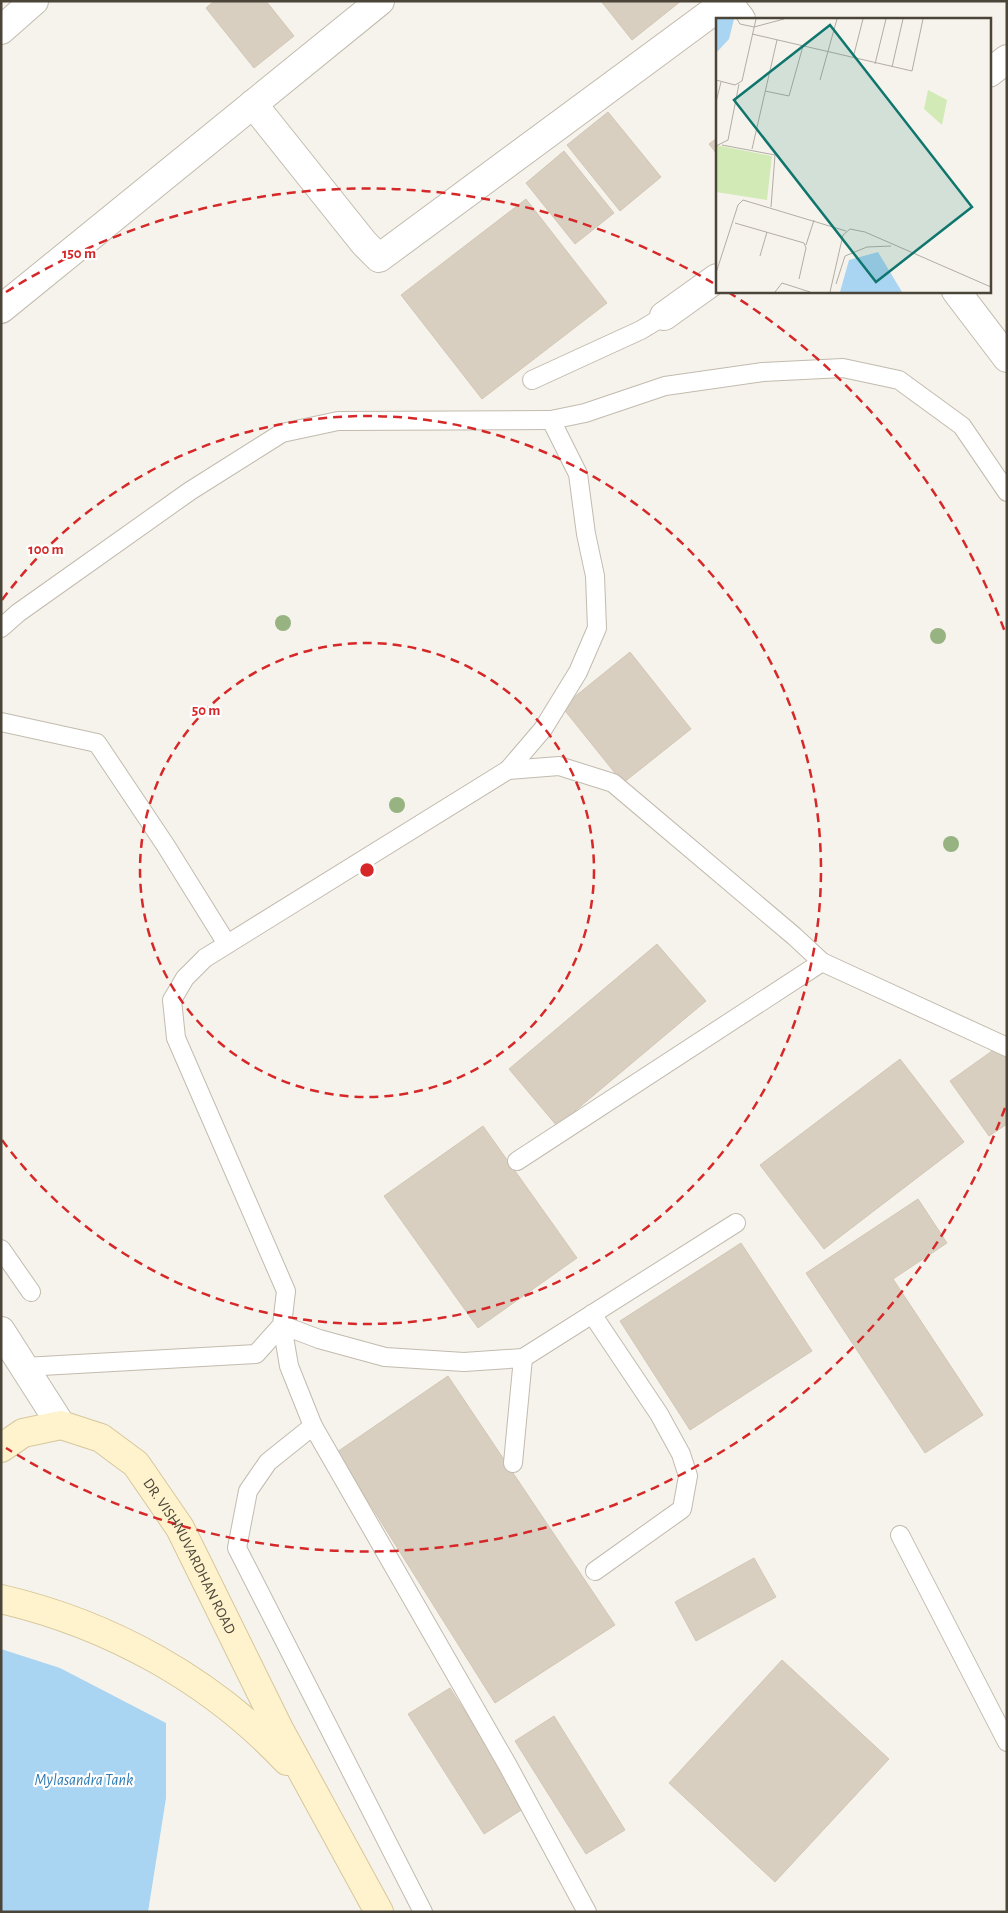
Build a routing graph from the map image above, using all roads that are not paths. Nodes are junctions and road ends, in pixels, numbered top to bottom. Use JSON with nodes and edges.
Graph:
{"nodes":[{"id":1,"x":34,"y":1,"type":"edge"},
{"id":2,"x":380,"y":1,"type":"edge"},
{"id":3,"x":727,"y":1,"type":"edge"},
{"id":4,"x":740,"y":18,"type":"edge"},
{"id":5,"x":1,"y":30,"type":"edge"},
{"id":6,"x":1007,"y":59,"type":"edge"},
{"id":7,"x":990,"y":72,"type":"edge"},
{"id":8,"x":253,"y":104,"type":"junction"},
{"id":9,"x":716,"y":279,"type":"edge"},
{"id":10,"x":957,"y":292,"type":"edge"},
{"id":11,"x":1,"y":309,"type":"edge"},
{"id":12,"x":664,"y":316,"type":"joint"},
{"id":13,"x":998,"y":328,"type":"edge"},
{"id":14,"x":1007,"y":358,"type":"edge"},
{"id":15,"x":532,"y":380,"type":"dead end"},
{"id":16,"x":551,"y":420,"type":"junction"},
{"id":17,"x":1007,"y":492,"type":"edge"},
{"id":18,"x":1,"y":628,"type":"edge"},
{"id":19,"x":1,"y":722,"type":"edge"},
{"id":20,"x":508,"y":770,"type":"junction"},
{"id":21,"x":227,"y":944,"type":"junction"},
{"id":22,"x":822,"y":962,"type":"junction"},
{"id":23,"x":1007,"y":1047,"type":"edge"},
{"id":24,"x":518,"y":1161,"type":"dead end"},
{"id":25,"x":736,"y":1223,"type":"dead end"},
{"id":26,"x":1,"y":1249,"type":"edge"},
{"id":27,"x":31,"y":1292,"type":"dead end"},
{"id":28,"x":592,"y":1314,"type":"junction"},
{"id":29,"x":282,"y":1325,"type":"junction"},
{"id":30,"x":1,"y":1331,"type":"edge"},
{"id":31,"x":523,"y":1358,"type":"junction"},
{"id":32,"x":24,"y":1367,"type":"junction"},
{"id":33,"x":61,"y":1425,"type":"junction"},
{"id":34,"x":313,"y":1426,"type":"junction"},
{"id":35,"x":1,"y":1448,"type":"edge"},
{"id":36,"x":513,"y":1463,"type":"dead end"},
{"id":37,"x":900,"y":1535,"type":"dead end"},
{"id":38,"x":595,"y":1572,"type":"dead end"},
{"id":39,"x":1,"y":1599,"type":"edge"},
{"id":40,"x":1007,"y":1742,"type":"edge"},
{"id":41,"x":309,"y":1784,"type":"junction"},
{"id":42,"x":379,"y":1912,"type":"edge"},
{"id":43,"x":423,"y":1912,"type":"edge"},
{"id":44,"x":587,"y":1912,"type":"edge"}],
"edges":[{"from":1,"to":5,"type":"street"},
{"from":2,"to":8,"type":"street"},
{"from":3,"to":4,"type":"street"},
{"from":3,"to":8,"type":"street"},
{"from":6,"to":7,"type":"street"},
{"from":8,"to":11,"type":"street"},
{"from":9,"to":12,"type":"street"},
{"from":10,"to":13,"type":"street"},
{"from":12,"to":15,"type":"lane"},
{"from":13,"to":14,"type":"street"},
{"from":16,"to":17,"type":"lane"},
{"from":16,"to":18,"type":"lane"},
{"from":16,"to":20,"type":"lane"},
{"from":19,"to":21,"type":"lane"},
{"from":20,"to":21,"type":"lane"},
{"from":20,"to":22,"type":"lane"},
{"from":21,"to":29,"type":"lane"},
{"from":22,"to":23,"type":"lane"},
{"from":22,"to":24,"type":"lane"},
{"from":25,"to":28,"type":"lane"},
{"from":26,"to":27,"type":"lane"},
{"from":28,"to":31,"type":"lane"},
{"from":28,"to":38,"type":"lane"},
{"from":29,"to":31,"type":"lane"},
{"from":29,"to":32,"type":"lane"},
{"from":29,"to":34,"type":"lane"},
{"from":30,"to":32,"type":"street"},
{"from":31,"to":36,"type":"lane"},
{"from":32,"to":33,"type":"street"},
{"from":33,"to":35,"type":"main road","name":"DR. VISHNUVARDHAN ROAD"},
{"from":33,"to":41,"type":"main road","name":"DR. VISHNUVARDHAN ROAD"},
{"from":34,"to":43,"type":"lane"},
{"from":34,"to":44,"type":"lane"},
{"from":37,"to":40,"type":"lane"},
{"from":39,"to":41,"type":"main road","name":"DR. VISHNUVARDHAN ROAD"},
{"from":41,"to":42,"type":"main road","name":"DR. VISHNUVARDHAN ROAD"}]}
